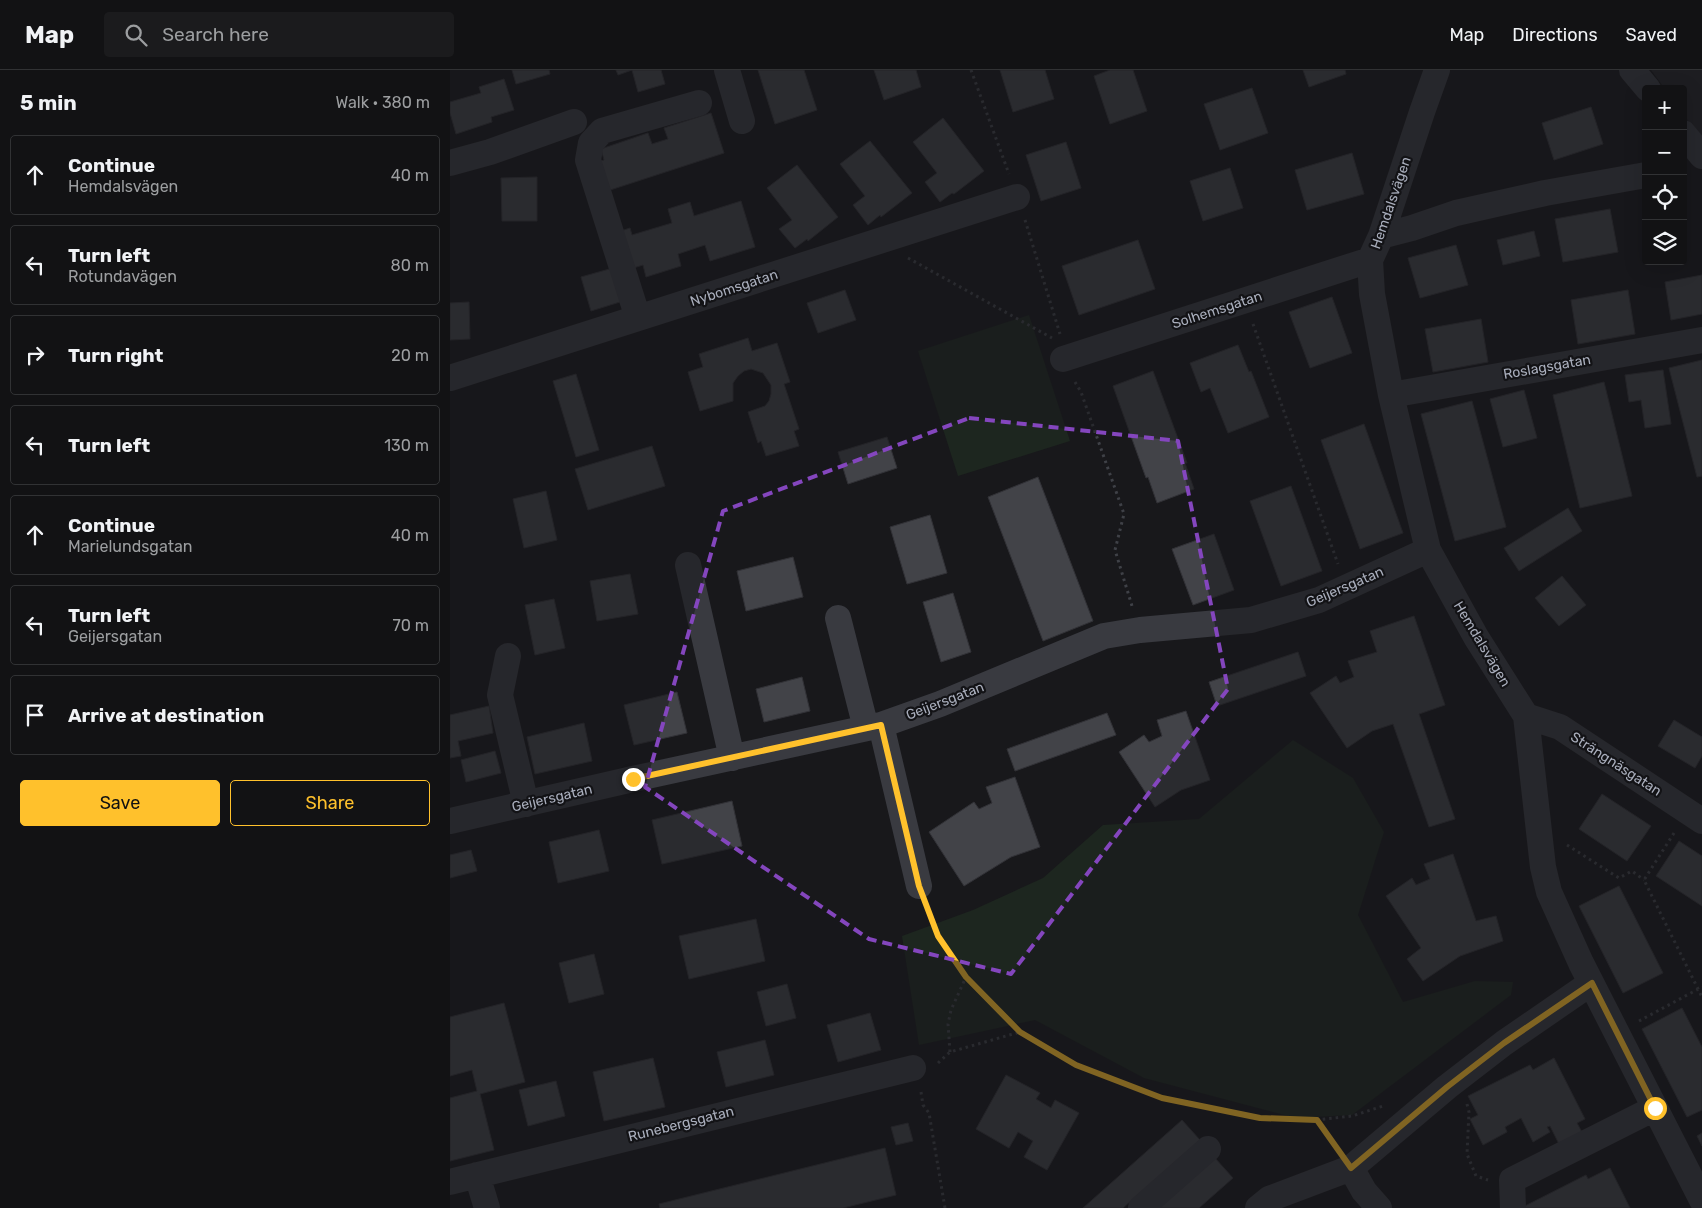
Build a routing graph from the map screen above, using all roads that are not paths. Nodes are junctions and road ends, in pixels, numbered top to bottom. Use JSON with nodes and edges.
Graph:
{"nodes":[{"id":1,"x":727,"y":70,"type":"edge"},
{"id":2,"x":1437,"y":70,"type":"edge"},
{"id":3,"x":1632,"y":70,"type":"edge"},
{"id":4,"x":1645,"y":85,"type":"edge"},
{"id":5,"x":699,"y":103,"type":"dead end"},
{"id":6,"x":574,"y":122,"type":"dead end"},
{"id":7,"x":742,"y":122,"type":"dead end"},
{"id":8,"x":1687,"y":138,"type":"edge"},
{"id":9,"x":1702,"y":156,"type":"edge"},
{"id":10,"x":450,"y":163,"type":"edge"},
{"id":11,"x":1687,"y":163,"type":"edge"},
{"id":12,"x":1642,"y":176,"type":"edge"},
{"id":13,"x":1017,"y":197,"type":"dead end"},
{"id":14,"x":1381,"y":236,"type":"junction"},
{"id":15,"x":1370,"y":260,"type":"junction"},
{"id":16,"x":638,"y":318,"type":"junction"},
{"id":17,"x":1702,"y":340,"type":"edge"},
{"id":18,"x":1063,"y":359,"type":"road end"},
{"id":19,"x":450,"y":378,"type":"edge"},
{"id":20,"x":1391,"y":395,"type":"junction"},
{"id":21,"x":1428,"y":550,"type":"junction"},
{"id":22,"x":688,"y":565,"type":"dead end"},
{"id":23,"x":838,"y":618,"type":"dead end"},
{"id":24,"x":508,"y":656,"type":"dead end"},
{"id":25,"x":1526,"y":716,"type":"junction"},
{"id":26,"x":874,"y":727,"type":"junction"},
{"id":27,"x":732,"y":758,"type":"junction"},
{"id":28,"x":526,"y":804,"type":"junction"},
{"id":29,"x":1695,"y":816,"type":"edge"},
{"id":30,"x":450,"y":821,"type":"edge"},
{"id":31,"x":919,"y":886,"type":"road end"},
{"id":32,"x":1592,"y":983,"type":"junction"},
{"id":33,"x":917,"y":1077,"type":"road end"},
{"id":34,"x":1655,"y":1108,"type":"junction"},
{"id":35,"x":1208,"y":1149,"type":"dead end"},
{"id":36,"x":1351,"y":1168,"type":"junction"},
{"id":37,"x":477,"y":1175,"type":"junction"},
{"id":38,"x":450,"y":1182,"type":"edge"},
{"id":39,"x":1702,"y":1200,"type":"edge"},
{"id":40,"x":487,"y":1208,"type":"edge"},
{"id":41,"x":1141,"y":1208,"type":"edge"},
{"id":42,"x":1258,"y":1208,"type":"edge"},
{"id":43,"x":1379,"y":1208,"type":"edge"},
{"id":44,"x":1513,"y":1208,"type":"edge"}],
"edges":[{"from":1,"to":7,"type":"street"},
{"from":2,"to":14,"type":"street","name":"Hemdalsvägen"},
{"from":3,"to":4,"type":"street"},
{"from":5,"to":16,"type":"street"},
{"from":6,"to":10,"type":"street"},
{"from":8,"to":9,"type":"street"},
{"from":9,"to":11,"type":"street"},
{"from":12,"to":14,"type":"street"},
{"from":13,"to":16,"type":"street","name":"Nybomsgatan"},
{"from":14,"to":15,"type":"street","name":"Hemdalsvägen"},
{"from":15,"to":18,"type":"street","name":"Solhemsgatan"},
{"from":15,"to":20,"type":"street","name":"Hemdalsvägen"},
{"from":16,"to":19,"type":"street","name":"Nybomsgatan"},
{"from":17,"to":20,"type":"street","name":"Roslagsgatan"},
{"from":20,"to":21,"type":"street","name":"Hemdalsvägen"},
{"from":21,"to":25,"type":"street","name":"Hemdalsvägen"},
{"from":21,"to":26,"type":"street","name":"Geijersgatan"},
{"from":22,"to":27,"type":"street"},
{"from":23,"to":26,"type":"street"},
{"from":24,"to":28,"type":"street"},
{"from":25,"to":29,"type":"street","name":"Strängnäsgatan"},
{"from":25,"to":32,"type":"street","name":"Hemdalsvägen"},
{"from":26,"to":27,"type":"street","name":"Geijersgatan"},
{"from":26,"to":31,"type":"street"},
{"from":27,"to":28,"type":"street","name":"Geijersgatan"},
{"from":28,"to":30,"type":"street","name":"Geijersgatan"},
{"from":32,"to":34,"type":"street","name":"Hemdalsvägen"},
{"from":32,"to":36,"type":"street"},
{"from":33,"to":37,"type":"street","name":"Runebergsgatan"},
{"from":34,"to":39,"type":"street","name":"Hemdalsvägen"},
{"from":34,"to":44,"type":"street"},
{"from":35,"to":41,"type":"street"},
{"from":36,"to":42,"type":"street"},
{"from":36,"to":43,"type":"street"},
{"from":37,"to":38,"type":"street","name":"Runebergsgatan"},
{"from":37,"to":40,"type":"street"}]}
